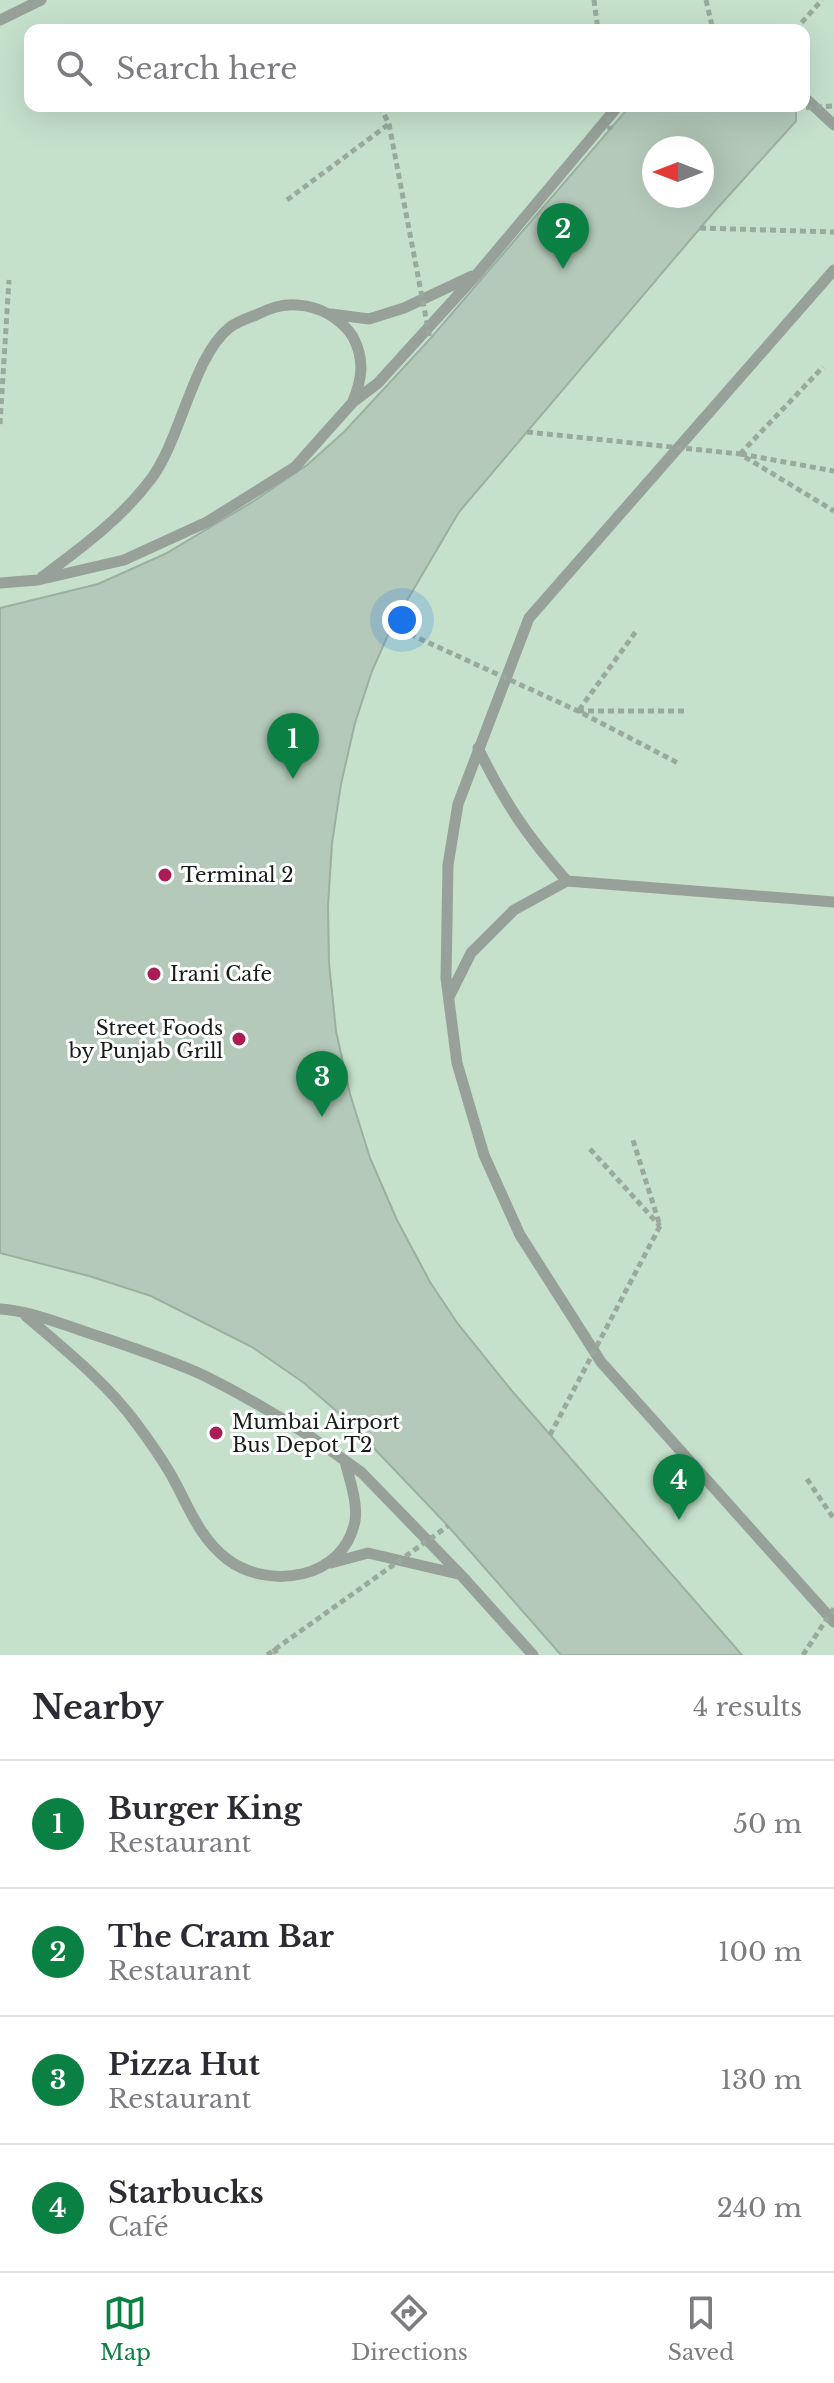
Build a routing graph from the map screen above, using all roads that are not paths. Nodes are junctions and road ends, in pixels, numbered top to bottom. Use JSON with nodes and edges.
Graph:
{"nodes":[{"id":1,"x":41,"y":0,"type":"edge"},
{"id":2,"x":0,"y":20,"type":"edge"},
{"id":3,"x":810,"y":103,"type":"edge"},
{"id":4,"x":613,"y":112,"type":"edge"},
{"id":5,"x":834,"y":125,"type":"edge"},
{"id":6,"x":834,"y":270,"type":"edge"},
{"id":7,"x":478,"y":273,"type":"junction"},
{"id":8,"x":330,"y":314,"type":"junction"},
{"id":9,"x":353,"y":402,"type":"junction"},
{"id":10,"x":38,"y":580,"type":"junction"},
{"id":11,"x":0,"y":583,"type":"edge"},
{"id":12,"x":478,"y":748,"type":"junction"},
{"id":13,"x":567,"y":881,"type":"junction"},
{"id":14,"x":834,"y":902,"type":"edge"},
{"id":15,"x":449,"y":997,"type":"junction"},
{"id":16,"x":0,"y":1309,"type":"edge"},
{"id":17,"x":20,"y":1311,"type":"junction"},
{"id":18,"x":345,"y":1460,"type":"junction"},
{"id":19,"x":330,"y":1563,"type":"junction"},
{"id":20,"x":461,"y":1575,"type":"junction"},
{"id":21,"x":834,"y":1622,"type":"edge"},
{"id":22,"x":533,"y":1655,"type":"edge"}],
"edges":[{"from":1,"to":2,"type":"lane"},
{"from":3,"to":5,"type":"lane"},
{"from":4,"to":7,"type":"lane"},
{"from":6,"to":12,"type":"lane"},
{"from":7,"to":8,"type":"lane"},
{"from":7,"to":9,"type":"lane"},
{"from":8,"to":9,"type":"lane"},
{"from":8,"to":10,"type":"lane"},
{"from":9,"to":10,"type":"lane"},
{"from":10,"to":11,"type":"lane"},
{"from":12,"to":13,"type":"lane"},
{"from":12,"to":15,"type":"lane"},
{"from":13,"to":14,"type":"lane"},
{"from":13,"to":15,"type":"lane"},
{"from":15,"to":21,"type":"lane"},
{"from":16,"to":17,"type":"lane"},
{"from":17,"to":18,"type":"lane"},
{"from":17,"to":19,"type":"lane"},
{"from":18,"to":19,"type":"lane"},
{"from":18,"to":20,"type":"lane"},
{"from":19,"to":20,"type":"lane"},
{"from":20,"to":22,"type":"lane"}]}
